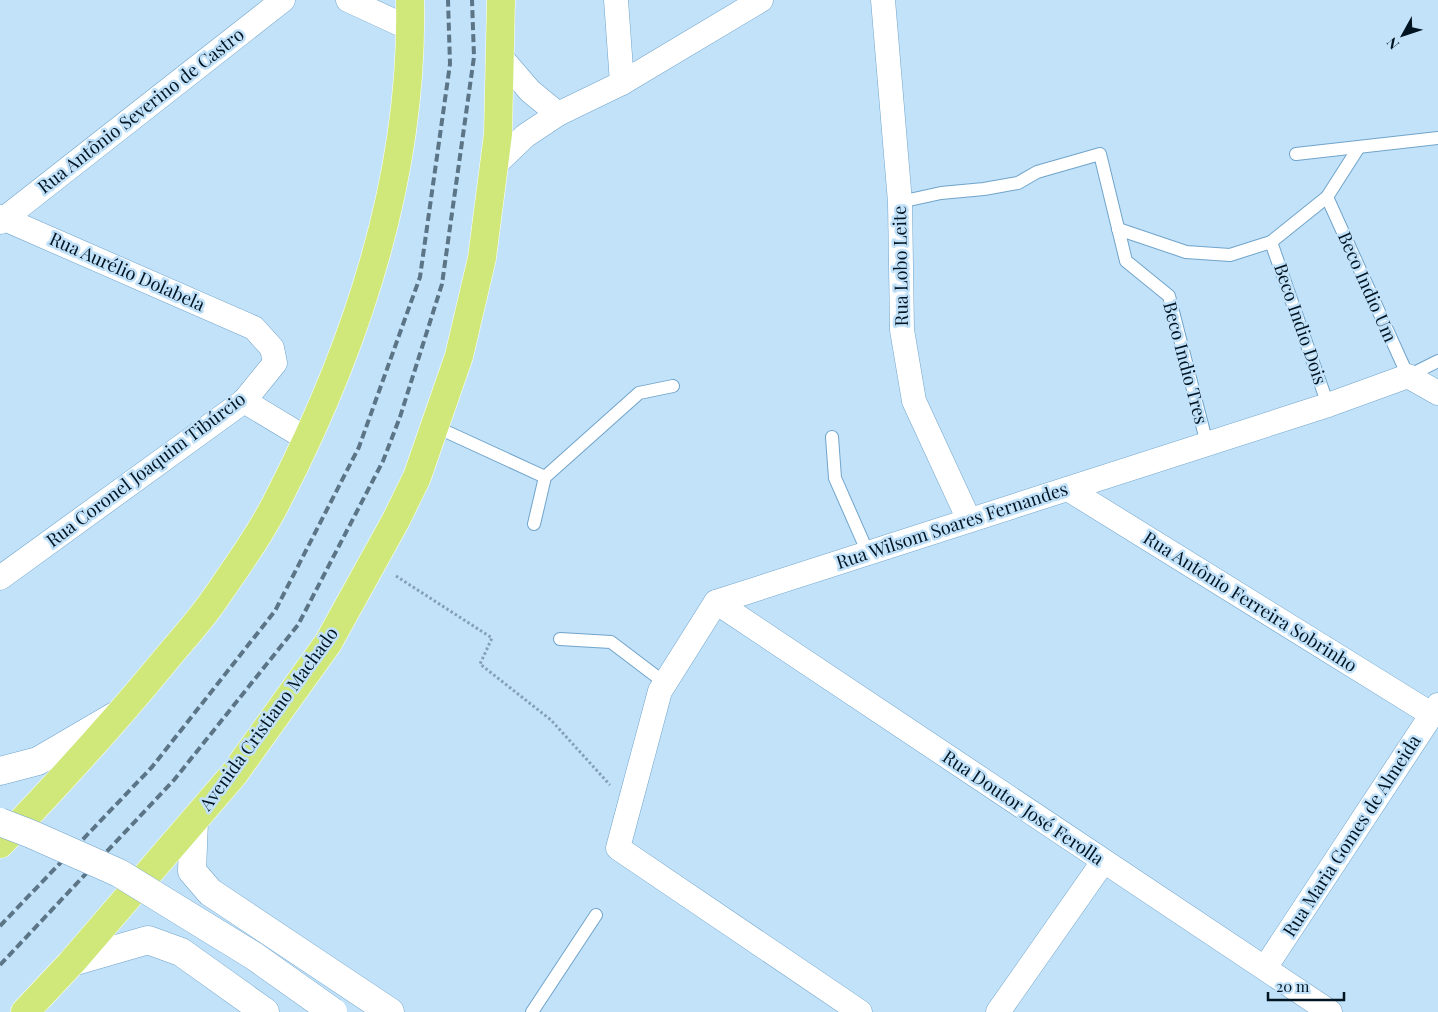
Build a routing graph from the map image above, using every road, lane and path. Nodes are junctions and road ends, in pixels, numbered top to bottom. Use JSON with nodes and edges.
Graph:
{"nodes":[{"id":1,"x":283,"y":0,"type":"edge"},
{"id":2,"x":348,"y":0,"type":"edge"},
{"id":3,"x":410,"y":0,"type":"edge"},
{"id":4,"x":501,"y":0,"type":"edge"},
{"id":5,"x":616,"y":0,"type":"edge"},
{"id":6,"x":761,"y":0,"type":"edge"},
{"id":7,"x":883,"y":0,"type":"edge"},
{"id":8,"x":411,"y":29,"type":"junction"},
{"id":9,"x":499,"y":55,"type":"junction"},
{"id":10,"x":622,"y":83,"type":"junction"},
{"id":11,"x":558,"y":114,"type":"junction"},
{"id":12,"x":1438,"y":138,"type":"edge"},
{"id":13,"x":1359,"y":147,"type":"junction"},
{"id":14,"x":1296,"y":154,"type":"dead end"},
{"id":15,"x":496,"y":164,"type":"junction"},
{"id":16,"x":1326,"y":197,"type":"junction"},
{"id":17,"x":900,"y":202,"type":"junction"},
{"id":18,"x":1,"y":219,"type":"edge"},
{"id":19,"x":1118,"y":229,"type":"junction"},
{"id":20,"x":1272,"y":242,"type":"junction"},
{"id":21,"x":254,"y":328,"type":"joint"},
{"id":22,"x":1438,"y":361,"type":"edge"},
{"id":23,"x":1408,"y":376,"type":"junction"},
{"id":24,"x":673,"y":386,"type":"dead end"},
{"id":25,"x":1438,"y":393,"type":"edge"},
{"id":26,"x":244,"y":401,"type":"junction"},
{"id":27,"x":1328,"y":405,"type":"junction"},
{"id":28,"x":434,"y":426,"type":"junction"},
{"id":29,"x":832,"y":437,"type":"dead end"},
{"id":30,"x":307,"y":439,"type":"junction"},
{"id":31,"x":1207,"y":444,"type":"junction"},
{"id":32,"x":545,"y":477,"type":"junction"},
{"id":33,"x":1068,"y":489,"type":"junction"},
{"id":34,"x":969,"y":520,"type":"junction"},
{"id":35,"x":534,"y":524,"type":"dead end"},
{"id":36,"x":868,"y":553,"type":"junction"},
{"id":37,"x":373,"y":562,"type":"junction"},
{"id":38,"x":0,"y":578,"type":"edge"},
{"id":39,"x":716,"y":602,"type":"junction"},
{"id":40,"x":560,"y":639,"type":"dead end"},
{"id":41,"x":665,"y":683,"type":"junction"},
{"id":42,"x":1435,"y":710,"type":"edge"},
{"id":43,"x":123,"y":712,"type":"junction"},
{"id":44,"x":0,"y":771,"type":"edge"},
{"id":45,"x":629,"y":806,"type":"junction"},
{"id":46,"x":194,"y":821,"type":"junction"},
{"id":47,"x":0,"y":822,"type":"edge"},
{"id":48,"x":0,"y":844,"type":"edge"},
{"id":49,"x":1104,"y":862,"type":"junction"},
{"id":50,"x":596,"y":915,"type":"dead end"},
{"id":51,"x":72,"y":962,"type":"junction"},
{"id":52,"x":1265,"y":968,"type":"junction"},
{"id":53,"x":24,"y":1012,"type":"edge"},
{"id":54,"x":265,"y":1012,"type":"edge"},
{"id":55,"x":333,"y":1012,"type":"edge"},
{"id":56,"x":390,"y":1012,"type":"edge"},
{"id":57,"x":532,"y":1012,"type":"edge"},
{"id":58,"x":860,"y":1012,"type":"edge"},
{"id":59,"x":998,"y":1012,"type":"edge"},
{"id":60,"x":1330,"y":1012,"type":"edge"}],
"edges":[{"from":1,"to":18,"type":"street","name":"Rua Antônio Severino de Castro"},
{"from":2,"to":8,"type":"street"},
{"from":3,"to":8,"type":"highway"},
{"from":4,"to":9,"type":"highway","name":"Avenida Cristiano Machado"},
{"from":5,"to":10,"type":"street"},
{"from":6,"to":10,"type":"street"},
{"from":7,"to":17,"type":"street","name":"Rua Lobo Leite"},
{"from":8,"to":30,"type":"highway"},
{"from":9,"to":11,"type":"street"},
{"from":9,"to":15,"type":"highway","name":"Avenida Cristiano Machado"},
{"from":10,"to":11,"type":"street"},
{"from":11,"to":15,"type":"street"},
{"from":12,"to":13,"type":"lane"},
{"from":13,"to":14,"type":"lane"},
{"from":13,"to":16,"type":"lane"},
{"from":15,"to":28,"type":"highway","name":"Avenida Cristiano Machado"},
{"from":16,"to":20,"type":"lane"},
{"from":16,"to":23,"type":"lane","name":"Beco Indio Um"},
{"from":17,"to":19,"type":"lane","name":"Beco Indio Tres"},
{"from":17,"to":34,"type":"street","name":"Rua Lobo Leite"},
{"from":18,"to":21,"type":"street","name":"Rua Aurélio Dolabela"},
{"from":19,"to":20,"type":"lane"},
{"from":19,"to":31,"type":"lane","name":"Beco Indio Tres"},
{"from":20,"to":27,"type":"lane","name":"Beco Indio Dois"},
{"from":21,"to":26,"type":"street","name":"Rua Coronel Joaquim Tibúrcio"},
{"from":22,"to":23,"type":"lane"},
{"from":23,"to":25,"type":"street"},
{"from":23,"to":27,"type":"street","name":"Rua Wilsom Soares Fernandes"},
{"from":24,"to":32,"type":"lane"},
{"from":26,"to":30,"type":"street"},
{"from":26,"to":38,"type":"street","name":"Rua Coronel Joaquim Tibúrcio"},
{"from":27,"to":31,"type":"street","name":"Rua Wilsom Soares Fernandes"},
{"from":28,"to":32,"type":"lane"},
{"from":28,"to":37,"type":"highway","name":"Avenida Cristiano Machado"},
{"from":29,"to":36,"type":"lane"},
{"from":30,"to":43,"type":"highway"},
{"from":31,"to":33,"type":"street","name":"Rua Wilsom Soares Fernandes"},
{"from":32,"to":35,"type":"lane"},
{"from":33,"to":34,"type":"street","name":"Rua Wilsom Soares Fernandes"},
{"from":33,"to":42,"type":"street","name":"Rua Antônio Ferreira Sobrinho"},
{"from":34,"to":36,"type":"street","name":"Rua Wilsom Soares Fernandes"},
{"from":36,"to":39,"type":"street","name":"Rua Wilsom Soares Fernandes"},
{"from":37,"to":45,"type":"path"},
{"from":37,"to":46,"type":"highway","name":"Avenida Cristiano Machado"},
{"from":39,"to":41,"type":"street"},
{"from":39,"to":49,"type":"street","name":"Rua Doutor José Ferolla"},
{"from":40,"to":41,"type":"lane"},
{"from":41,"to":45,"type":"street"},
{"from":42,"to":52,"type":"street","name":"Rua Maria Gomes de Almeida"},
{"from":43,"to":44,"type":"street"},
{"from":43,"to":48,"type":"highway"},
{"from":45,"to":58,"type":"street"},
{"from":46,"to":51,"type":"highway","name":"Avenida Cristiano Machado"},
{"from":46,"to":56,"type":"street"},
{"from":47,"to":55,"type":"street","bridge":true},
{"from":49,"to":52,"type":"street","name":"Rua Doutor José Ferolla"},
{"from":49,"to":59,"type":"street"},
{"from":50,"to":57,"type":"lane"},
{"from":51,"to":53,"type":"highway","name":"Avenida Cristiano Machado"},
{"from":51,"to":54,"type":"street"},
{"from":52,"to":60,"type":"street","name":"Rua Doutor José Ferolla"}]}
